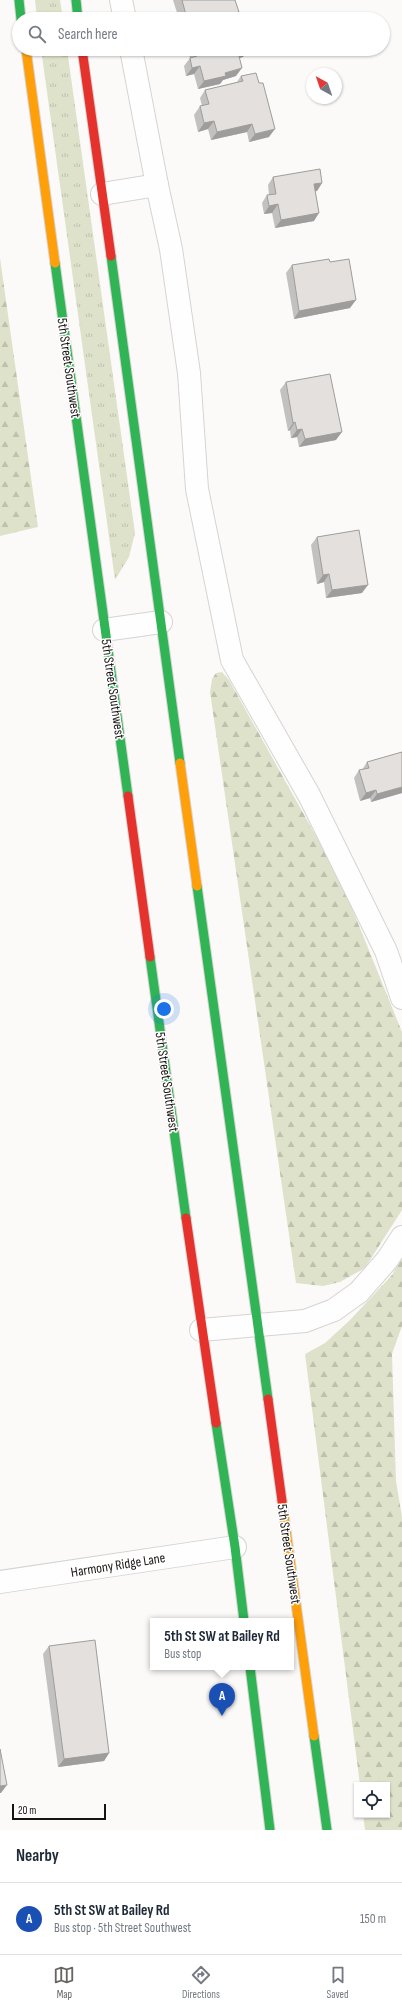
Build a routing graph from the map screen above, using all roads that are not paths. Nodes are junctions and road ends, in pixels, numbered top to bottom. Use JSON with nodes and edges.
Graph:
{"nodes":[{"id":1,"x":19,"y":0,"type":"edge"},
{"id":2,"x":76,"y":0,"type":"edge"},
{"id":3,"x":121,"y":0,"type":"edge"},
{"id":4,"x":21,"y":12,"type":"edge"},
{"id":5,"x":77,"y":12,"type":"edge"},
{"id":6,"x":124,"y":12,"type":"edge"},
{"id":7,"x":27,"y":56,"type":"edge"},
{"id":8,"x":83,"y":56,"type":"edge"},
{"id":9,"x":132,"y":56,"type":"edge"},
{"id":10,"x":157,"y":185,"type":"junction"},
{"id":11,"x":102,"y":194,"type":"junction"},
{"id":12,"x":161,"y":622,"type":"junction"},
{"id":13,"x":104,"y":630,"type":"junction"},
{"id":14,"x":402,"y":998,"type":"edge"},
{"id":15,"x":402,"y":1237,"type":"edge"},
{"id":16,"x":257,"y":1326,"type":"junction"},
{"id":17,"x":201,"y":1330,"type":"junction"},
{"id":18,"x":235,"y":1547,"type":"junction"},
{"id":19,"x":0,"y":1582,"type":"edge"},
{"id":20,"x":244,"y":1618,"type":"edge"},
{"id":21,"x":250,"y":1670,"type":"edge"},
{"id":22,"x":270,"y":1830,"type":"edge"},
{"id":23,"x":327,"y":1830,"type":"edge"}],
"edges":[{"from":1,"to":4,"type":"main road"},
{"from":2,"to":5,"type":"main road"},
{"from":3,"to":6,"type":"street"},
{"from":7,"to":13,"type":"main road","name":"5th Street Southwest"},
{"from":8,"to":11,"type":"main road","name":"5th Street Southwest"},
{"from":9,"to":10,"type":"street"},
{"from":10,"to":11,"type":"street"},
{"from":10,"to":14,"type":"street"},
{"from":11,"to":12,"type":"main road","name":"5th Street Southwest"},
{"from":12,"to":13,"type":"street"},
{"from":12,"to":16,"type":"main road","name":"5th Street Southwest"},
{"from":13,"to":17,"type":"main road","name":"5th Street Southwest"},
{"from":15,"to":16,"type":"street"},
{"from":16,"to":17,"type":"street"},
{"from":16,"to":23,"type":"main road","name":"5th Street Southwest"},
{"from":17,"to":18,"type":"main road","name":"5th Street Southwest"},
{"from":18,"to":19,"type":"street","name":"Harmony Ridge Lane"},
{"from":18,"to":20,"type":"main road","name":"5th Street Southwest"},
{"from":21,"to":22,"type":"main road"}]}
